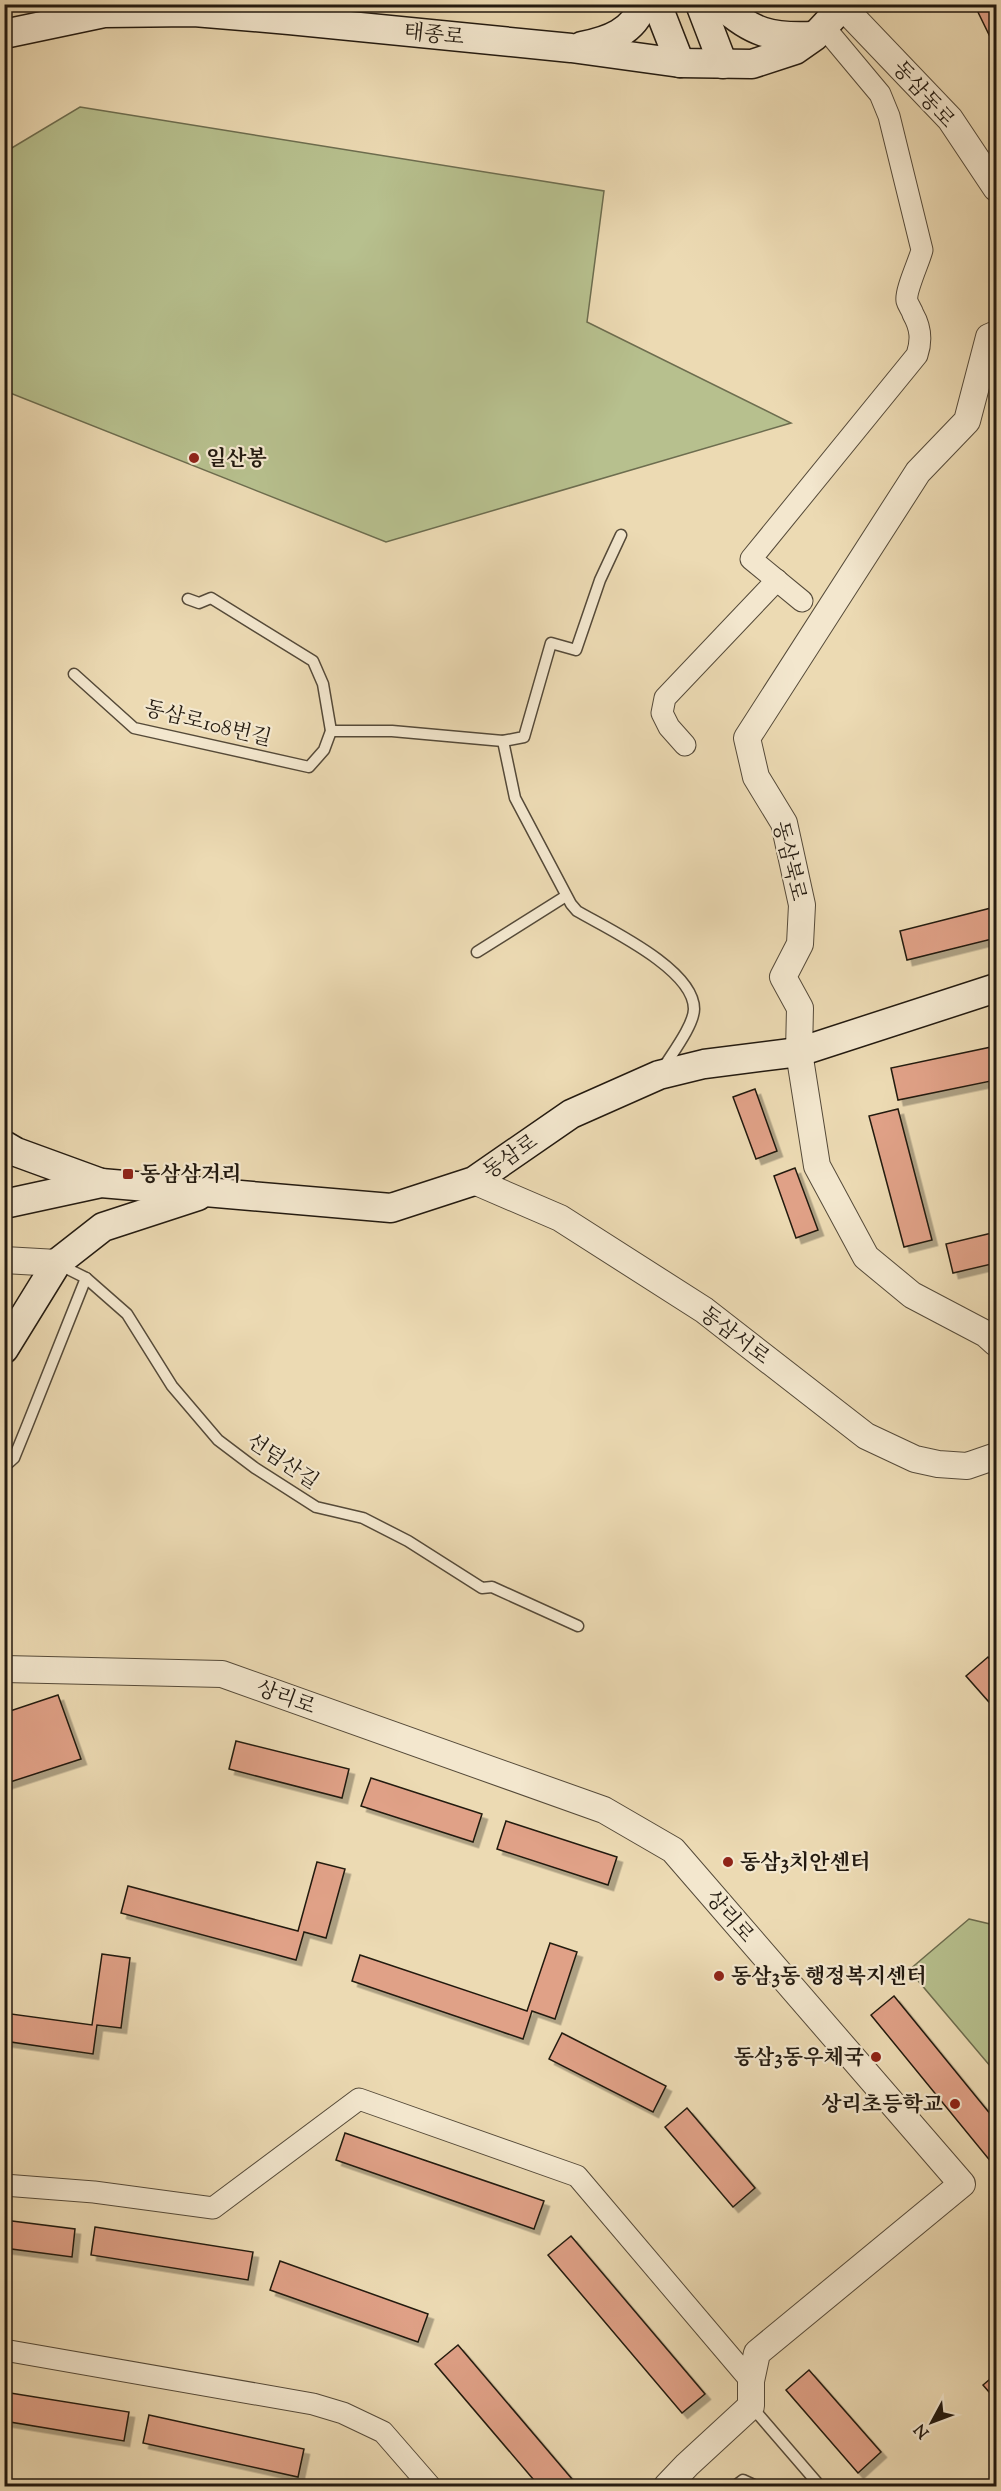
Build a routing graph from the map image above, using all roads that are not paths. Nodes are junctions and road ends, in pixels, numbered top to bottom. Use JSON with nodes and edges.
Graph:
{"nodes":[{"id":1,"x":643,"y":4,"type":"edge"},
{"id":2,"x":657,"y":4,"type":"edge"},
{"id":3,"x":700,"y":4,"type":"edge"},
{"id":4,"x":720,"y":4,"type":"edge"},
{"id":5,"x":832,"y":18,"type":"edge"},
{"id":6,"x":4,"y":34,"type":"edge"},
{"id":7,"x":571,"y":48,"type":"junction"},
{"id":8,"x":680,"y":63,"type":"junction"},
{"id":9,"x":723,"y":64,"type":"junction"},
{"id":10,"x":996,"y":188,"type":"edge"},
{"id":11,"x":996,"y":334,"type":"edge"},
{"id":12,"x":621,"y":535,"type":"dead end"},
{"id":13,"x":777,"y":580,"type":"junction"},
{"id":14,"x":188,"y":599,"type":"dead end"},
{"id":15,"x":802,"y":601,"type":"dead end"},
{"id":16,"x":74,"y":674,"type":"dead end"},
{"id":17,"x":331,"y":731,"type":"junction"},
{"id":18,"x":503,"y":741,"type":"junction"},
{"id":19,"x":685,"y":745,"type":"dead end"},
{"id":20,"x":566,"y":896,"type":"junction"},
{"id":21,"x":477,"y":952,"type":"dead end"},
{"id":22,"x":996,"y":988,"type":"edge"},
{"id":23,"x":799,"y":1052,"type":"junction"},
{"id":24,"x":659,"y":1075,"type":"junction"},
{"id":25,"x":4,"y":1145,"type":"edge"},
{"id":26,"x":474,"y":1181,"type":"junction"},
{"id":27,"x":101,"y":1183,"type":"junction"},
{"id":28,"x":207,"y":1192,"type":"junction"},
{"id":29,"x":4,"y":1204,"type":"edge"},
{"id":30,"x":4,"y":1260,"type":"edge"},
{"id":31,"x":57,"y":1263,"type":"junction"},
{"id":32,"x":86,"y":1278,"type":"junction"},
{"id":33,"x":996,"y":1343,"type":"edge"},
{"id":34,"x":4,"y":1349,"type":"edge"},
{"id":35,"x":996,"y":1456,"type":"edge"},
{"id":36,"x":4,"y":1467,"type":"edge"},
{"id":37,"x":578,"y":1626,"type":"dead end"},
{"id":38,"x":4,"y":1669,"type":"edge"},
{"id":39,"x":4,"y":2185,"type":"edge"},
{"id":40,"x":4,"y":2350,"type":"edge"},
{"id":41,"x":751,"y":2393,"type":"junction"},
{"id":42,"x":430,"y":2487,"type":"edge"},
{"id":43,"x":667,"y":2487,"type":"edge"},
{"id":44,"x":735,"y":2487,"type":"edge"},
{"id":45,"x":756,"y":2487,"type":"edge"},
{"id":46,"x":820,"y":2487,"type":"edge"}],
"edges":[{"from":1,"to":7,"type":"main road"},
{"from":2,"to":8,"type":"main road"},
{"from":3,"to":9,"type":"main road"},
{"from":4,"to":5,"type":"main road"},
{"from":5,"to":9,"type":"main road","name":"태종로"},
{"from":5,"to":10,"type":"street","name":"동삼동로"},
{"from":5,"to":13,"type":"street"},
{"from":6,"to":7,"type":"main road","name":"태종로"},
{"from":7,"to":8,"type":"main road","name":"태종로"},
{"from":8,"to":9,"type":"main road","name":"태종로"},
{"from":11,"to":23,"type":"street","name":"동삼북로"},
{"from":12,"to":18,"type":"lane"},
{"from":13,"to":15,"type":"street"},
{"from":13,"to":19,"type":"street"},
{"from":14,"to":17,"type":"lane"},
{"from":16,"to":17,"type":"lane","name":"동삼로108번길"},
{"from":17,"to":18,"type":"lane"},
{"from":18,"to":20,"type":"lane"},
{"from":20,"to":21,"type":"lane"},
{"from":20,"to":24,"type":"lane"},
{"from":22,"to":23,"type":"main road","name":"동삼로"},
{"from":23,"to":24,"type":"main road","name":"동삼로"},
{"from":23,"to":33,"type":"street","name":"동삼북로"},
{"from":24,"to":26,"type":"main road","name":"동삼로"},
{"from":25,"to":27,"type":"main road"},
{"from":26,"to":28,"type":"main road","name":"동삼로"},
{"from":26,"to":35,"type":"street","name":"동삼서로"},
{"from":27,"to":28,"type":"main road","name":"동삼로"},
{"from":27,"to":29,"type":"main road","name":"동삼로"},
{"from":28,"to":31,"type":"main road"},
{"from":30,"to":31,"type":"street"},
{"from":31,"to":32,"type":"lane","name":"선덤산길"},
{"from":31,"to":34,"type":"main road"},
{"from":32,"to":36,"type":"lane"},
{"from":32,"to":37,"type":"lane","name":"선덤산길"},
{"from":38,"to":41,"type":"street","name":"상리로"},
{"from":39,"to":41,"type":"street"},
{"from":40,"to":42,"type":"street"},
{"from":41,"to":43,"type":"street"},
{"from":41,"to":46,"type":"lane"},
{"from":44,"to":45,"type":"lane"}]}
